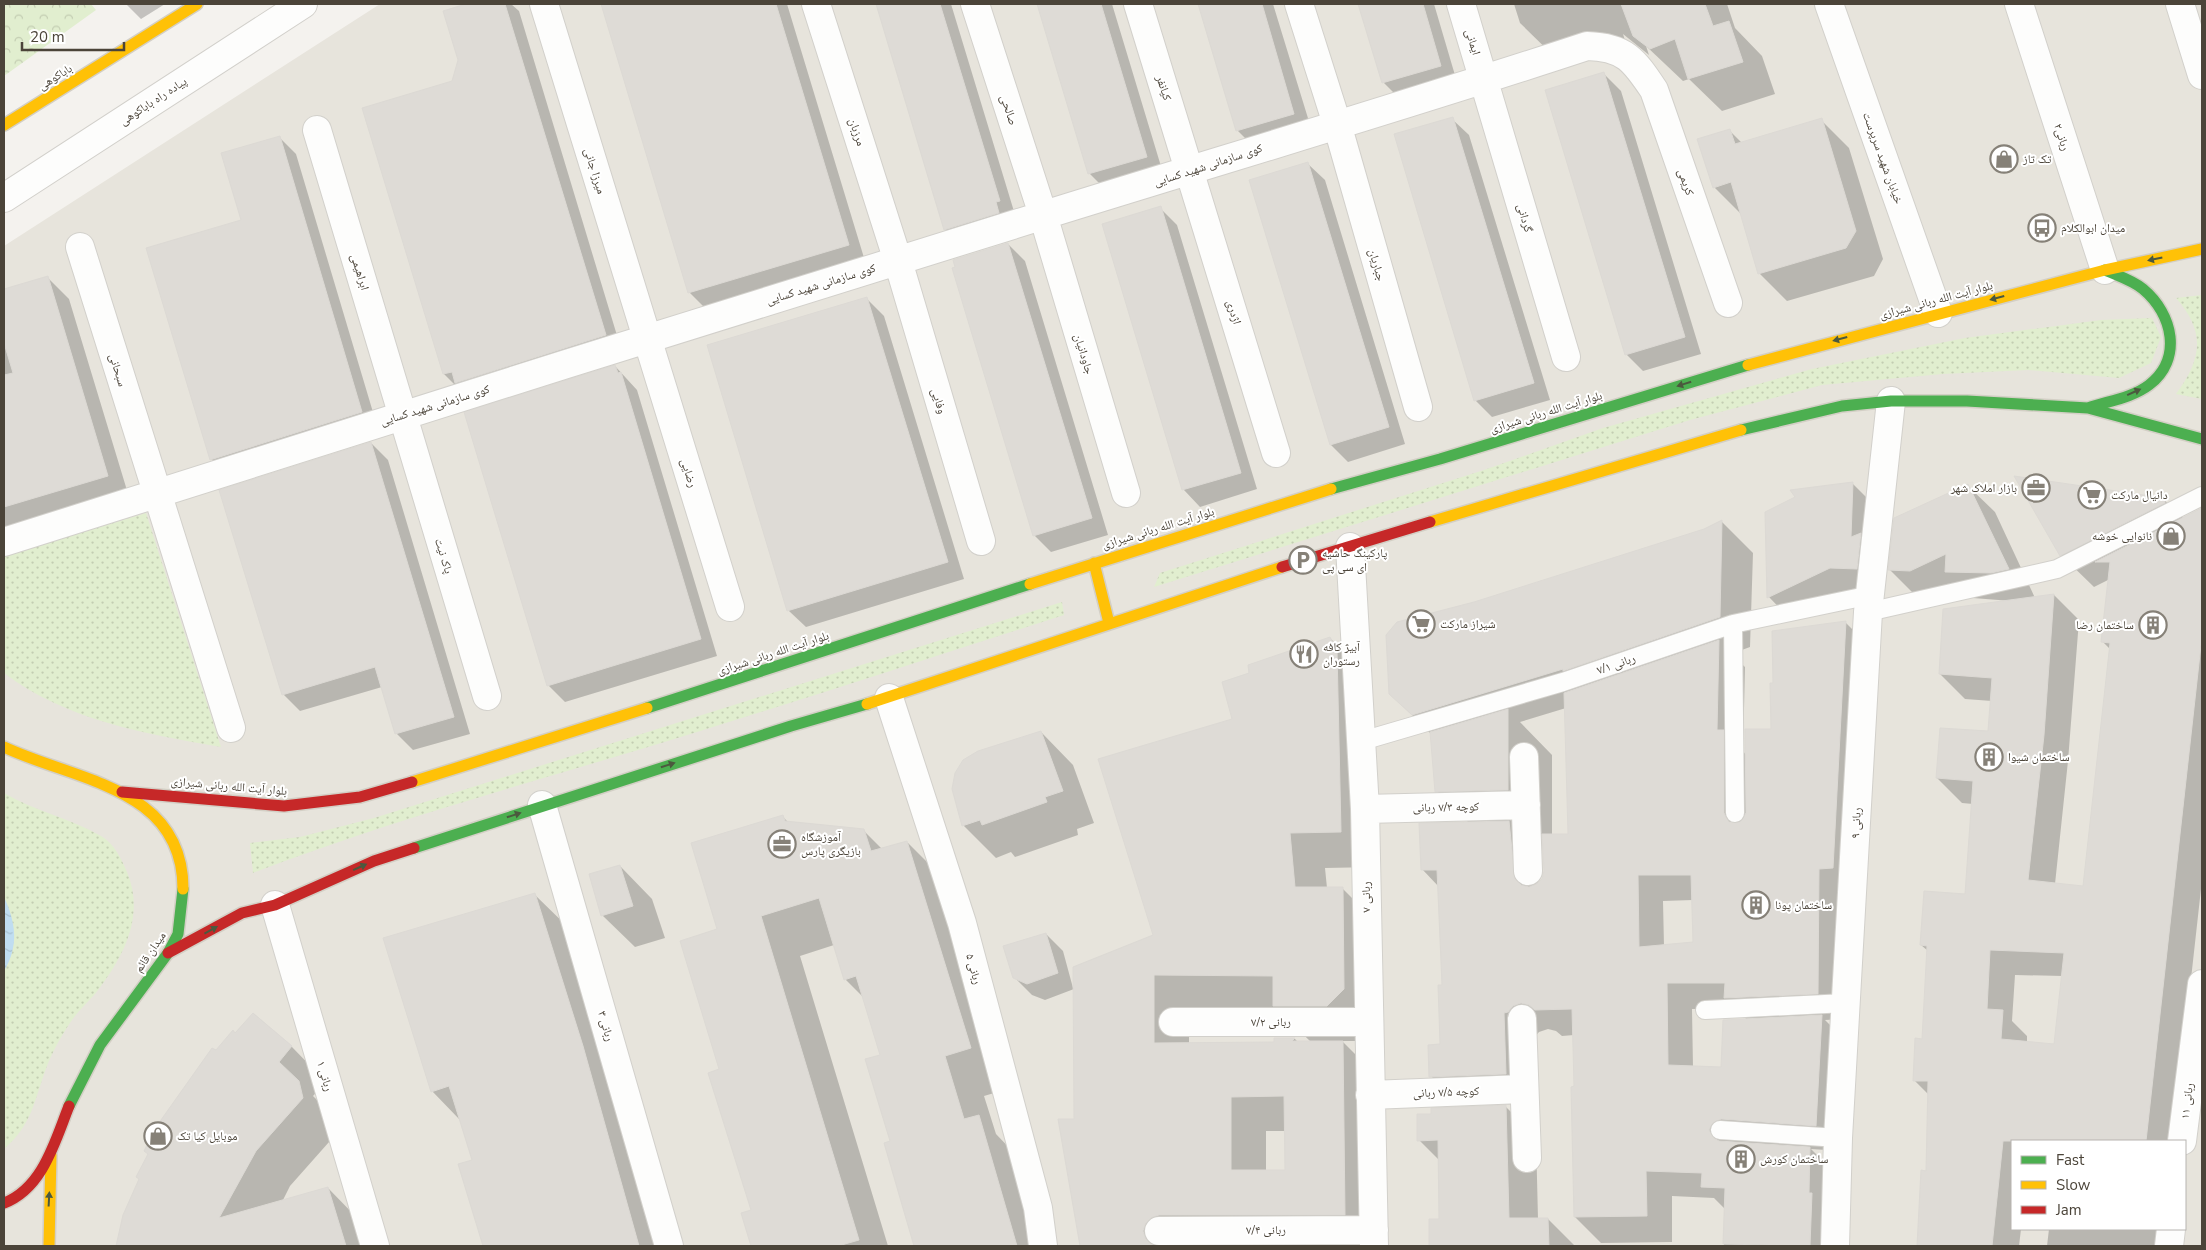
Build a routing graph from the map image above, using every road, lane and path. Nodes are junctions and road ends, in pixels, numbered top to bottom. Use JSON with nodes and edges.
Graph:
{"nodes":[{"id":1,"x":197,"y":4,"type":"edge"},
{"id":2,"x":303,"y":4,"type":"edge"},
{"id":3,"x":544,"y":4,"type":"edge"},
{"id":4,"x":816,"y":4,"type":"edge"},
{"id":5,"x":976,"y":4,"type":"edge"},
{"id":6,"x":1138,"y":4,"type":"edge"},
{"id":7,"x":1300,"y":4,"type":"edge"},
{"id":8,"x":1461,"y":4,"type":"edge"},
{"id":9,"x":1828,"y":4,"type":"edge"},
{"id":10,"x":2019,"y":4,"type":"edge"},
{"id":11,"x":2180,"y":4,"type":"edge"},
{"id":12,"x":1637,"y":64,"type":"joint"},
{"id":13,"x":2202,"y":75,"type":"edge"},
{"id":14,"x":1484,"y":80,"type":"junction"},
{"id":15,"x":1337,"y":124,"type":"junction"},
{"id":16,"x":4,"y":125,"type":"edge"},
{"id":17,"x":317,"y":130,"type":"dead end"},
{"id":18,"x":1191,"y":171,"type":"junction"},
{"id":19,"x":4,"y":198,"type":"edge"},
{"id":20,"x":1043,"y":215,"type":"junction"},
{"id":21,"x":80,"y":247,"type":"dead end"},
{"id":22,"x":2202,"y":249,"type":"edge"},
{"id":23,"x":898,"y":261,"type":"junction"},
{"id":24,"x":2105,"y":270,"type":"junction"},
{"id":25,"x":1728,"y":303,"type":"dead end"},
{"id":26,"x":1938,"y":313,"type":"junction"},
{"id":27,"x":647,"y":339,"type":"junction"},
{"id":28,"x":1566,"y":357,"type":"dead end"},
{"id":29,"x":1891,"y":401,"type":"junction"},
{"id":30,"x":1418,"y":407,"type":"dead end"},
{"id":31,"x":2088,"y":408,"type":"junction"},
{"id":32,"x":402,"y":415,"type":"junction"},
{"id":33,"x":2202,"y":439,"type":"edge"},
{"id":34,"x":1276,"y":453,"type":"dead end"},
{"id":35,"x":156,"y":493,"type":"junction"},
{"id":36,"x":1126,"y":493,"type":"dead end"},
{"id":37,"x":2202,"y":496,"type":"edge"},
{"id":38,"x":981,"y":541,"type":"dead end"},
{"id":39,"x":4,"y":542,"type":"edge"},
{"id":40,"x":1350,"y":547,"type":"junction"},
{"id":41,"x":1094,"y":563,"type":"junction"},
{"id":42,"x":1870,"y":603,"type":"junction"},
{"id":43,"x":730,"y":607,"type":"dead end"},
{"id":44,"x":1109,"y":623,"type":"junction"},
{"id":45,"x":1733,"y":624,"type":"junction"},
{"id":46,"x":487,"y":696,"type":"dead end"},
{"id":47,"x":889,"y":698,"type":"junction"},
{"id":48,"x":231,"y":728,"type":"dead end"},
{"id":49,"x":1362,"y":741,"type":"junction"},
{"id":50,"x":4,"y":747,"type":"edge"},
{"id":51,"x":1524,"y":756,"type":"dead end"},
{"id":52,"x":122,"y":792,"type":"junction"},
{"id":53,"x":542,"y":805,"type":"junction"},
{"id":54,"x":1526,"y":805,"type":"junction"},
{"id":55,"x":1365,"y":808,"type":"junction"},
{"id":56,"x":1735,"y":813,"type":"dead end"},
{"id":57,"x":1528,"y":871,"type":"dead end"},
{"id":58,"x":275,"y":905,"type":"junction"},
{"id":59,"x":168,"y":953,"type":"junction"},
{"id":60,"x":2202,"y":984,"type":"edge"},
{"id":61,"x":1846,"y":1003,"type":"junction"},
{"id":62,"x":1704,"y":1010,"type":"dead end"},
{"id":63,"x":1522,"y":1019,"type":"dead end"},
{"id":64,"x":1173,"y":1022,"type":"dead end"},
{"id":65,"x":1368,"y":1022,"type":"junction"},
{"id":66,"x":1523,"y":1089,"type":"junction"},
{"id":67,"x":1370,"y":1094,"type":"junction"},
{"id":68,"x":1720,"y":1130,"type":"dead end"},
{"id":69,"x":2183,"y":1135,"type":"edge"},
{"id":70,"x":1838,"y":1138,"type":"junction"},
{"id":71,"x":51,"y":1151,"type":"junction"},
{"id":72,"x":1527,"y":1158,"type":"dead end"},
{"id":73,"x":4,"y":1203,"type":"edge"},
{"id":74,"x":2171,"y":1230,"type":"edge"},
{"id":75,"x":1158,"y":1231,"type":"dead end"},
{"id":76,"x":1374,"y":1238,"type":"edge"},
{"id":77,"x":49,"y":1246,"type":"edge"},
{"id":78,"x":375,"y":1246,"type":"edge"},
{"id":79,"x":669,"y":1246,"type":"edge"},
{"id":80,"x":1043,"y":1246,"type":"edge"},
{"id":81,"x":1835,"y":1246,"type":"edge"},
{"id":82,"x":2169,"y":1246,"type":"edge"}],
"edges":[{"from":1,"to":16,"type":"main road","name":"باباکوهی"},
{"from":2,"to":19,"type":"street","name":"پیاده راه باباکوهی"},
{"from":3,"to":27,"type":"street","name":"میرزا جانی"},
{"from":4,"to":23,"type":"street","name":"مرزبان"},
{"from":5,"to":20,"type":"street","name":"صالحی"},
{"from":6,"to":18,"type":"street","name":"کیانفر"},
{"from":7,"to":15,"type":"street","name":"جباریان"},
{"from":8,"to":14,"type":"street","name":"ایمانی"},
{"from":9,"to":26,"type":"street","name":"خیابان شهید سرپرست"},
{"from":10,"to":24,"type":"street","name":"ربانی۲"},
{"from":11,"to":13,"type":"street"},
{"from":12,"to":14,"type":"street","name":"کوی سازمانی شهید کسایی"},
{"from":12,"to":25,"type":"street","name":"کریمی"},
{"from":14,"to":15,"type":"street","name":"کوی سازمانی شهید کسایی"},
{"from":14,"to":28,"type":"street","name":"گردانی"},
{"from":15,"to":18,"type":"street","name":"کوی سازمانی شهید کسایی"},
{"from":15,"to":30,"type":"street","name":"جباریان"},
{"from":17,"to":32,"type":"street","name":"ابراهیمی"},
{"from":18,"to":20,"type":"street","name":"کوی سازمانی شهید کسایی"},
{"from":18,"to":34,"type":"street","name":"اژدری"},
{"from":20,"to":23,"type":"street","name":"کوی سازمانی شهید کسایی"},
{"from":20,"to":36,"type":"street","name":"جاودانیان"},
{"from":21,"to":35,"type":"street","name":"سبحانی"},
{"from":22,"to":24,"type":"main road","name":"بلوار آیت الله ربانی شیرازی","one_way":true},
{"from":23,"to":27,"type":"street","name":"کوی سازمانی شهید کسایی"},
{"from":23,"to":38,"type":"street","name":"وفایی"},
{"from":24,"to":26,"type":"main road","name":"بلوار آیت الله ربانی شیرازی","one_way":true},
{"from":31,"to":24,"type":"main road","one_way":true},
{"from":26,"to":41,"type":"main road","name":"بلوار آیت الله ربانی شیرازی","one_way":true},
{"from":27,"to":32,"type":"street","name":"کوی سازمانی شهید کسایی"},
{"from":27,"to":43,"type":"street","name":"رضایی"},
{"from":29,"to":31,"type":"main road"},
{"from":29,"to":40,"type":"main road"},
{"from":29,"to":42,"type":"street","name":"ربانی ۹"},
{"from":31,"to":33,"type":"main road"},
{"from":32,"to":35,"type":"street","name":"کوی سازمانی شهید کسایی"},
{"from":32,"to":46,"type":"street","name":"پاک نیت"},
{"from":35,"to":39,"type":"street","name":"کوی سازمانی شهید کسایی"},
{"from":35,"to":48,"type":"street","name":"سبحانی"},
{"from":37,"to":42,"type":"lane","name":"ربانی ۷/۱"},
{"from":40,"to":44,"type":"main road"},
{"from":40,"to":49,"type":"street","name":"ربانی ۷"},
{"from":41,"to":44,"type":"main road"},
{"from":41,"to":52,"type":"main road","name":"بلوار آیت الله ربانی شیرازی"},
{"from":42,"to":45,"type":"lane","name":"ربانی ۷/۱"},
{"from":42,"to":61,"type":"street","name":"ربانی ۹"},
{"from":44,"to":47,"type":"main road"},
{"from":45,"to":49,"type":"lane","name":"ربانی ۷/۱"},
{"from":45,"to":56,"type":"lane"},
{"from":53,"to":47,"type":"main road","one_way":true},
{"from":47,"to":80,"type":"street","name":"ربانی ۵"},
{"from":49,"to":55,"type":"street","name":"ربانی ۷"},
{"from":50,"to":52,"type":"main road","name":"میدان قائم"},
{"from":51,"to":54,"type":"street"},
{"from":52,"to":59,"type":"main road","name":"میدان قائم"},
{"from":58,"to":53,"type":"main road","one_way":true},
{"from":53,"to":79,"type":"street","name":"ربانی ۳"},
{"from":54,"to":55,"type":"street","name":"کوچه ۷/۳ ربانی"},
{"from":54,"to":57,"type":"street"},
{"from":55,"to":65,"type":"street","name":"ربانی ۷"},
{"from":59,"to":58,"type":"main road","one_way":true},
{"from":58,"to":78,"type":"street","name":"ربانی ۱"},
{"from":59,"to":71,"type":"main road","name":"میدان قائم"},
{"from":60,"to":69,"type":"street","name":"ربانی ۱۱"},
{"from":61,"to":62,"type":"lane"},
{"from":61,"to":70,"type":"street","name":"ربانی ۹"},
{"from":63,"to":66,"type":"street"},
{"from":64,"to":65,"type":"street","name":"ربانی ۷/۲"},
{"from":65,"to":67,"type":"street","name":"ربانی ۷"},
{"from":66,"to":67,"type":"street","name":"کوچه ۷/۵ ربانی"},
{"from":66,"to":72,"type":"street"},
{"from":67,"to":76,"type":"street","name":"ربانی ۷"},
{"from":68,"to":70,"type":"lane"},
{"from":70,"to":81,"type":"street","name":"ربانی ۹"},
{"from":71,"to":73,"type":"main road","name":"میدان قائم"},
{"from":77,"to":71,"type":"main road","one_way":true},
{"from":74,"to":82,"type":"street"},
{"from":75,"to":76,"type":"street","name":"ربانی ۷/۴"}]}
